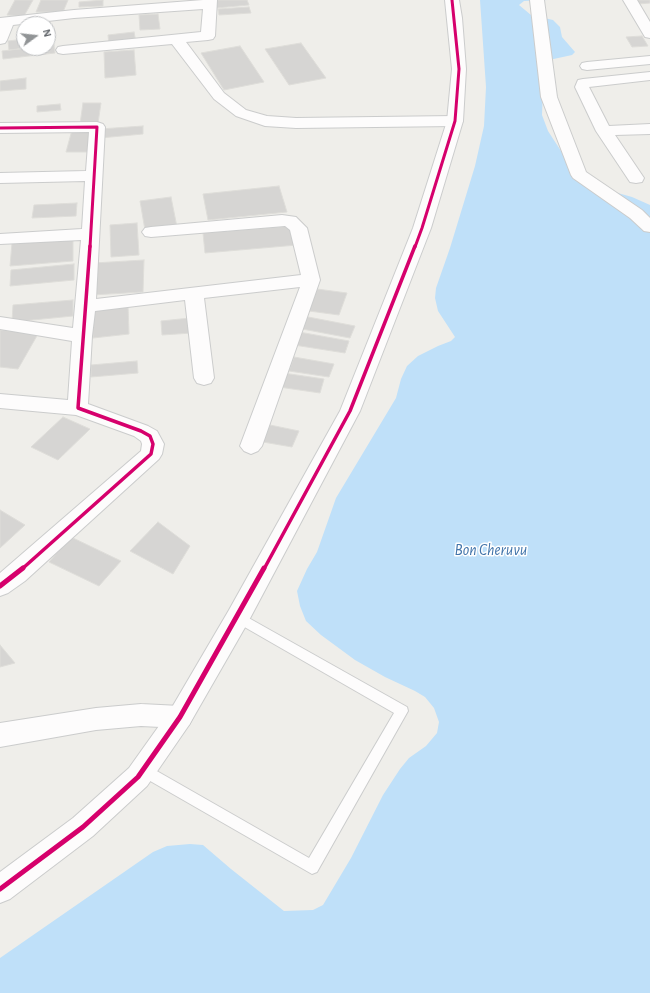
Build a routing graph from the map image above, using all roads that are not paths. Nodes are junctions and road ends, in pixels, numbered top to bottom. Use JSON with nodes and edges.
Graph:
{"nodes":[{"id":1,"x":452,"y":0,"type":"edge"},
{"id":2,"x":537,"y":0,"type":"edge"},
{"id":3,"x":630,"y":0,"type":"edge"},
{"id":4,"x":210,"y":2,"type":"edge"},
{"id":5,"x":75,"y":7,"type":"edge"},
{"id":6,"x":3,"y":21,"type":"edge"},
{"id":7,"x":650,"y":32,"type":"edge"},
{"id":8,"x":0,"y":40,"type":"edge"},
{"id":9,"x":176,"y":40,"type":"junction"},
{"id":10,"x":63,"y":50,"type":"dead end"},
{"id":11,"x":650,"y":60,"type":"edge"},
{"id":12,"x":587,"y":66,"type":"dead end"},
{"id":13,"x":650,"y":76,"type":"edge"},
{"id":14,"x":455,"y":120,"type":"junction"},
{"id":15,"x":0,"y":128,"type":"edge"},
{"id":16,"x":650,"y":129,"type":"edge"},
{"id":17,"x":604,"y":131,"type":"junction"},
{"id":18,"x":94,"y":176,"type":"junction"},
{"id":19,"x":0,"y":178,"type":"edge"},
{"id":20,"x":636,"y":178,"type":"dead end"},
{"id":21,"x":650,"y":227,"type":"edge"},
{"id":22,"x":151,"y":232,"type":"dead end"},
{"id":23,"x":90,"y":234,"type":"junction"},
{"id":24,"x":0,"y":238,"type":"edge"},
{"id":25,"x":311,"y":280,"type":"junction"},
{"id":26,"x":194,"y":294,"type":"junction"},
{"id":27,"x":86,"y":306,"type":"junction"},
{"id":28,"x":0,"y":323,"type":"edge"},
{"id":29,"x":82,"y":336,"type":"junction"},
{"id":30,"x":204,"y":378,"type":"dead end"},
{"id":31,"x":0,"y":401,"type":"edge"},
{"id":32,"x":78,"y":408,"type":"junction"},
{"id":33,"x":251,"y":446,"type":"dead end"},
{"id":34,"x":0,"y":586,"type":"edge"},
{"id":35,"x":238,"y":616,"type":"junction"},
{"id":36,"x":180,"y":717,"type":"junction"},
{"id":37,"x":0,"y":735,"type":"edge"},
{"id":38,"x":143,"y":770,"type":"junction"},
{"id":39,"x":0,"y":889,"type":"edge"}],
"edges":[{"from":1,"to":14,"type":"street"},
{"from":2,"to":21,"type":"street"},
{"from":3,"to":7,"type":"street"},
{"from":4,"to":5,"type":"street"},
{"from":4,"to":9,"type":"street"},
{"from":5,"to":6,"type":"street"},
{"from":6,"to":8,"type":"street"},
{"from":9,"to":10,"type":"street"},
{"from":9,"to":14,"type":"street"},
{"from":11,"to":12,"type":"street"},
{"from":13,"to":17,"type":"street"},
{"from":14,"to":35,"type":"street"},
{"from":15,"to":18,"type":"street"},
{"from":16,"to":17,"type":"street"},
{"from":17,"to":20,"type":"street"},
{"from":18,"to":19,"type":"street"},
{"from":18,"to":23,"type":"street"},
{"from":22,"to":25,"type":"street"},
{"from":23,"to":24,"type":"street"},
{"from":23,"to":27,"type":"street"},
{"from":25,"to":26,"type":"street"},
{"from":25,"to":33,"type":"street"},
{"from":26,"to":27,"type":"street"},
{"from":26,"to":30,"type":"street"},
{"from":27,"to":29,"type":"street"},
{"from":28,"to":29,"type":"street"},
{"from":29,"to":32,"type":"street"},
{"from":31,"to":32,"type":"street"},
{"from":32,"to":34,"type":"street"},
{"from":35,"to":36,"type":"street"},
{"from":35,"to":38,"type":"lane"},
{"from":36,"to":37,"type":"street"},
{"from":36,"to":38,"type":"street"},
{"from":38,"to":39,"type":"street"}]}
